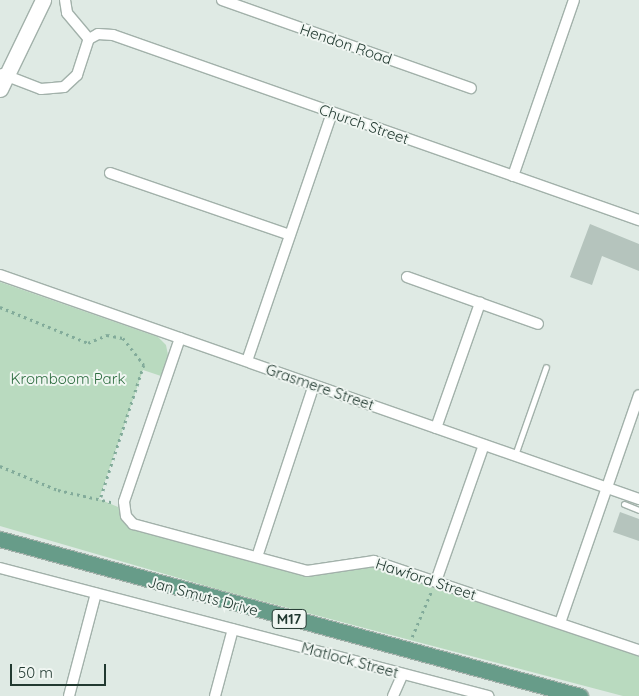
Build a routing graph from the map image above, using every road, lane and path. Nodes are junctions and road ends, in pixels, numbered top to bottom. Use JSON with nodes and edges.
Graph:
{"nodes":[{"id":1,"x":42,"y":0,"type":"edge"},
{"id":2,"x":65,"y":0,"type":"edge"},
{"id":3,"x":222,"y":0,"type":"edge"},
{"id":4,"x":574,"y":0,"type":"edge"},
{"id":5,"x":89,"y":39,"type":"junction"},
{"id":6,"x":2,"y":79,"type":"edge"},
{"id":7,"x":471,"y":88,"type":"dead end"},
{"id":8,"x":332,"y":113,"type":"junction"},
{"id":9,"x":110,"y":173,"type":"dead end"},
{"id":10,"x":513,"y":176,"type":"junction"},
{"id":11,"x":639,"y":220,"type":"edge"},
{"id":12,"x":290,"y":235,"type":"junction"},
{"id":13,"x":0,"y":275,"type":"edge"},
{"id":14,"x":407,"y":277,"type":"dead end"},
{"id":15,"x":480,"y":303,"type":"junction"},
{"id":16,"x":0,"y":307,"type":"edge"},
{"id":17,"x":538,"y":324,"type":"dead end"},
{"id":18,"x":180,"y":338,"type":"junction"},
{"id":19,"x":246,"y":361,"type":"junction"},
{"id":20,"x":546,"y":367,"type":"dead end"},
{"id":21,"x":314,"y":385,"type":"junction"},
{"id":22,"x":639,"y":396,"type":"edge"},
{"id":23,"x":436,"y":428,"type":"junction"},
{"id":24,"x":484,"y":444,"type":"junction"},
{"id":25,"x":514,"y":455,"type":"junction"},
{"id":26,"x":0,"y":466,"type":"edge"},
{"id":27,"x":607,"y":488,"type":"junction"},
{"id":28,"x":639,"y":498,"type":"edge"},
{"id":29,"x":624,"y":504,"type":"dead end"},
{"id":30,"x":639,"y":510,"type":"edge"},
{"id":31,"x":0,"y":539,"type":"edge"},
{"id":32,"x":257,"y":557,"type":"junction"},
{"id":33,"x":0,"y":568,"type":"edge"},
{"id":34,"x":436,"y":581,"type":"junction"},
{"id":35,"x":96,"y":593,"type":"junction"},
{"id":36,"x":560,"y":623,"type":"junction"},
{"id":37,"x":232,"y":629,"type":"junction"},
{"id":38,"x":412,"y":637,"type":"dead end"},
{"id":39,"x":639,"y":650,"type":"edge"},
{"id":40,"x":403,"y":674,"type":"junction"},
{"id":41,"x":69,"y":696,"type":"edge"},
{"id":42,"x":215,"y":696,"type":"edge"},
{"id":43,"x":393,"y":696,"type":"edge"},
{"id":44,"x":488,"y":696,"type":"edge"},
{"id":45,"x":580,"y":696,"type":"edge"}],
"edges":[{"from":1,"to":6,"type":"street"},
{"from":2,"to":5,"type":"street"},
{"from":3,"to":7,"type":"street","name":"Hendon Road"},
{"from":4,"to":10,"type":"street"},
{"from":5,"to":6,"type":"street"},
{"from":5,"to":8,"type":"street","name":"Church Street"},
{"from":8,"to":10,"type":"street","name":"Church Street"},
{"from":8,"to":12,"type":"street"},
{"from":9,"to":12,"type":"street"},
{"from":10,"to":11,"type":"street","name":"Church Street"},
{"from":12,"to":19,"type":"street"},
{"from":13,"to":18,"type":"street","name":"Grasmere Street"},
{"from":14,"to":15,"type":"street"},
{"from":15,"to":17,"type":"street"},
{"from":15,"to":23,"type":"street"},
{"from":16,"to":26,"type":"path"},
{"from":18,"to":19,"type":"street","name":"Grasmere Street"},
{"from":18,"to":32,"type":"street","name":"Hawford Street"},
{"from":19,"to":21,"type":"street","name":"Grasmere Street"},
{"from":20,"to":25,"type":"lane"},
{"from":21,"to":23,"type":"street","name":"Grasmere Street"},
{"from":21,"to":32,"type":"street"},
{"from":22,"to":27,"type":"street"},
{"from":23,"to":24,"type":"street","name":"Grasmere Street"},
{"from":24,"to":25,"type":"street","name":"Grasmere Street"},
{"from":24,"to":34,"type":"street"},
{"from":25,"to":27,"type":"street","name":"Grasmere Street"},
{"from":27,"to":28,"type":"street","name":"Grasmere Street"},
{"from":27,"to":36,"type":"street"},
{"from":29,"to":30,"type":"lane"},
{"from":31,"to":45,"type":"main road","name":"Jan Smuts Drive","number":"M17"},
{"from":32,"to":34,"type":"street","name":"Hawford Street"},
{"from":33,"to":35,"type":"street","name":"Matlock Street"},
{"from":34,"to":36,"type":"street","name":"Hawford Street"},
{"from":34,"to":38,"type":"path"},
{"from":35,"to":37,"type":"street","name":"Matlock Street"},
{"from":35,"to":41,"type":"street"},
{"from":36,"to":39,"type":"street","name":"Hawford Street"},
{"from":37,"to":40,"type":"street","name":"Matlock Street"},
{"from":37,"to":42,"type":"street"},
{"from":40,"to":43,"type":"street"},
{"from":40,"to":44,"type":"street","name":"Matlock Street"}]}
